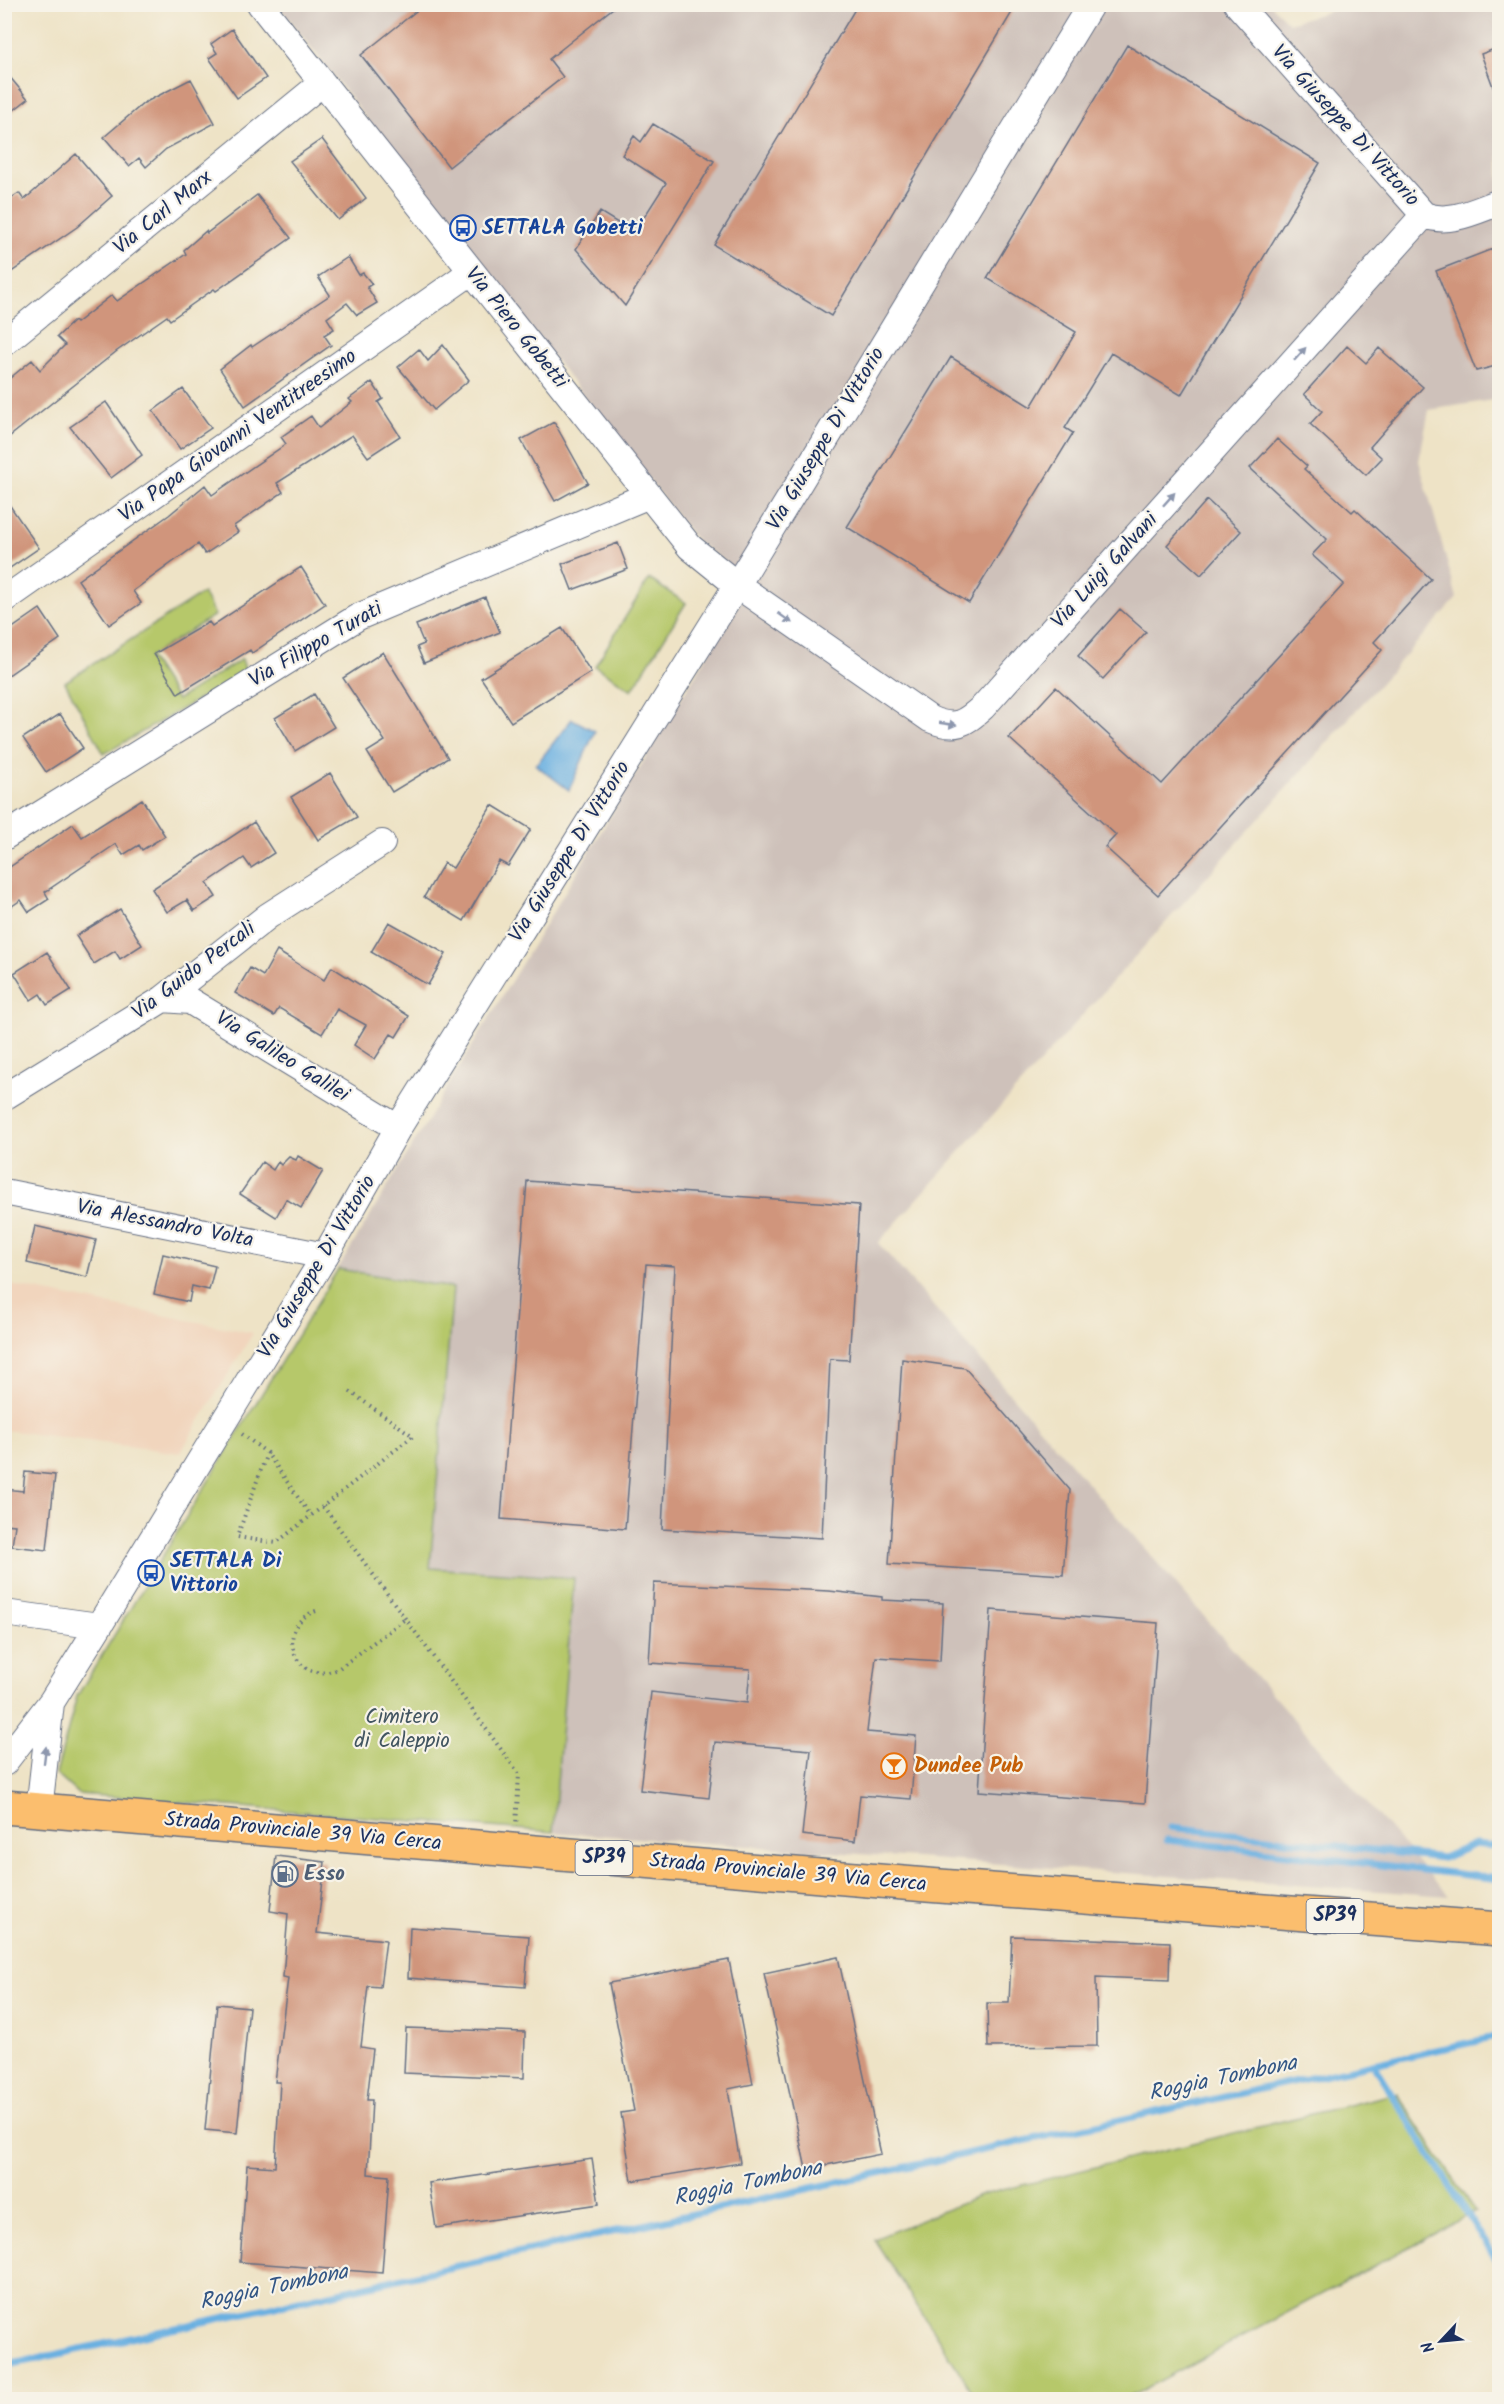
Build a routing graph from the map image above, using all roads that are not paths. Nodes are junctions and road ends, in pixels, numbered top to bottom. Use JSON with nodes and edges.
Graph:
{"nodes":[{"id":1,"x":260,"y":4,"type":"edge"},
{"id":2,"x":1092,"y":4,"type":"edge"},
{"id":3,"x":1237,"y":4,"type":"edge"},
{"id":4,"x":322,"y":83,"type":"junction"},
{"id":5,"x":1500,"y":202,"type":"edge"},
{"id":6,"x":1424,"y":214,"type":"junction"},
{"id":7,"x":471,"y":272,"type":"junction"},
{"id":8,"x":4,"y":343,"type":"edge"},
{"id":9,"x":650,"y":495,"type":"junction"},
{"id":10,"x":737,"y":585,"type":"junction"},
{"id":11,"x":4,"y":600,"type":"edge"},
{"id":12,"x":4,"y":837,"type":"edge"},
{"id":13,"x":382,"y":843,"type":"dead end"},
{"id":14,"x":163,"y":999,"type":"junction"},
{"id":15,"x":4,"y":1097,"type":"edge"},
{"id":16,"x":398,"y":1128,"type":"junction"},
{"id":17,"x":4,"y":1192,"type":"edge"},
{"id":18,"x":325,"y":1256,"type":"junction"},
{"id":19,"x":4,"y":1613,"type":"edge"},
{"id":20,"x":99,"y":1626,"type":"junction"},
{"id":21,"x":51,"y":1701,"type":"junction"},
{"id":22,"x":4,"y":1763,"type":"edge"},
{"id":23,"x":4,"y":1807,"type":"edge"},
{"id":24,"x":39,"y":1810,"type":"junction"},
{"id":25,"x":1500,"y":1929,"type":"edge"}],
"edges":[{"from":1,"to":4,"type":"street","name":"Via Piero Gobetti"},
{"from":2,"to":10,"type":"street","name":"Via Giuseppe Di Vittorio"},
{"from":3,"to":6,"type":"street","name":"Via Giuseppe Di Vittorio"},
{"from":4,"to":7,"type":"street","name":"Via Piero Gobetti"},
{"from":4,"to":8,"type":"street","name":"Via Carl Marx"},
{"from":5,"to":6,"type":"street","name":"Via Giuseppe Di Vittorio"},
{"from":10,"to":6,"type":"street","name":"Via Luigi Galvani","one_way":true},
{"from":7,"to":9,"type":"street","name":"Via Piero Gobetti"},
{"from":7,"to":11,"type":"street","name":"Via Papa Giovanni Ventitreesimo"},
{"from":9,"to":10,"type":"street","name":"Via Piero Gobetti"},
{"from":9,"to":12,"type":"street","name":"Via Filippo Turati"},
{"from":10,"to":16,"type":"street","name":"Via Giuseppe Di Vittorio"},
{"from":13,"to":14,"type":"street","name":"Via Guido Percali"},
{"from":14,"to":15,"type":"street","name":"Via Guido Percali"},
{"from":14,"to":16,"type":"street","name":"Via Galileo Galilei"},
{"from":16,"to":18,"type":"street","name":"Via Giuseppe Di Vittorio"},
{"from":17,"to":18,"type":"street","name":"Via Alessandro Volta"},
{"from":18,"to":20,"type":"street","name":"Via Giuseppe Di Vittorio"},
{"from":19,"to":20,"type":"street"},
{"from":20,"to":21,"type":"street","name":"Via Giuseppe Di Vittorio"},
{"from":21,"to":22,"type":"street","name":"Via Giuseppe Di Vittorio"},
{"from":24,"to":21,"type":"street","name":"Via Giuseppe Di Vittorio","one_way":true},
{"from":23,"to":24,"type":"main road","name":"Strada Provinciale 39 Via Cerca","number":"SP39"},
{"from":24,"to":25,"type":"main road","name":"Strada Provinciale 39 Via Cerca","number":"SP39"}]}
